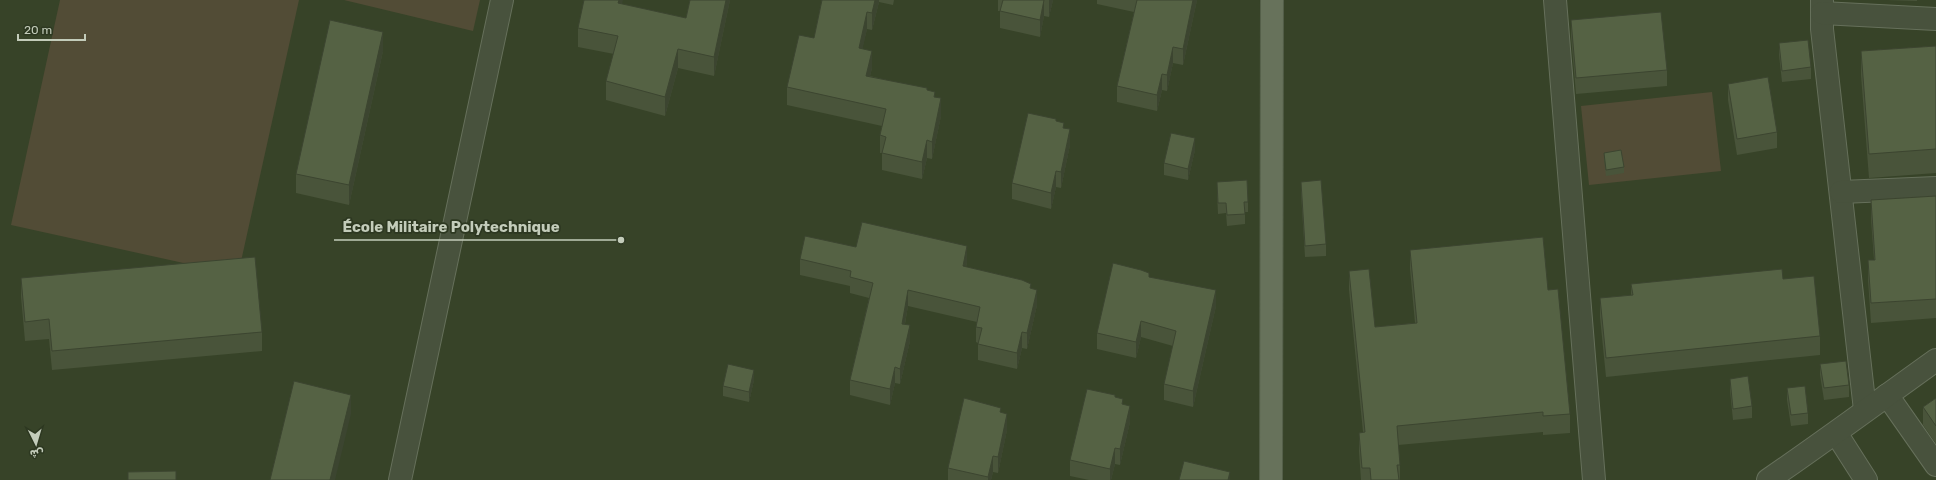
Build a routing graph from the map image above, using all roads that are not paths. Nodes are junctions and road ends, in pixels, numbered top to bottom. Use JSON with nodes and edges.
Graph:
{"nodes":[{"id":1,"x":502,"y":0,"type":"edge"},
{"id":2,"x":1272,"y":0,"type":"edge"},
{"id":3,"x":1554,"y":0,"type":"edge"},
{"id":4,"x":1822,"y":7,"type":"edge"},
{"id":5,"x":1936,"y":19,"type":"edge"},
{"id":6,"x":1936,"y":188,"type":"edge"},
{"id":7,"x":1840,"y":192,"type":"junction"},
{"id":8,"x":1936,"y":360,"type":"edge"},
{"id":9,"x":1887,"y":395,"type":"junction"},
{"id":10,"x":1865,"y":410,"type":"junction"},
{"id":11,"x":1836,"y":433,"type":"junction"},
{"id":12,"x":1936,"y":465,"type":"edge"},
{"id":13,"x":400,"y":480,"type":"edge"},
{"id":14,"x":1271,"y":480,"type":"edge"},
{"id":15,"x":1594,"y":480,"type":"edge"},
{"id":16,"x":1768,"y":480,"type":"edge"},
{"id":17,"x":1866,"y":480,"type":"edge"}],
"edges":[{"from":1,"to":13,"type":"street"},
{"from":2,"to":14,"type":"main road"},
{"from":3,"to":15,"type":"street"},
{"from":4,"to":5,"type":"street"},
{"from":4,"to":7,"type":"street"},
{"from":6,"to":7,"type":"street"},
{"from":7,"to":10,"type":"street"},
{"from":8,"to":9,"type":"street"},
{"from":9,"to":10,"type":"street"},
{"from":9,"to":12,"type":"street"},
{"from":10,"to":11,"type":"street"},
{"from":11,"to":16,"type":"street"},
{"from":11,"to":17,"type":"street"}]}
